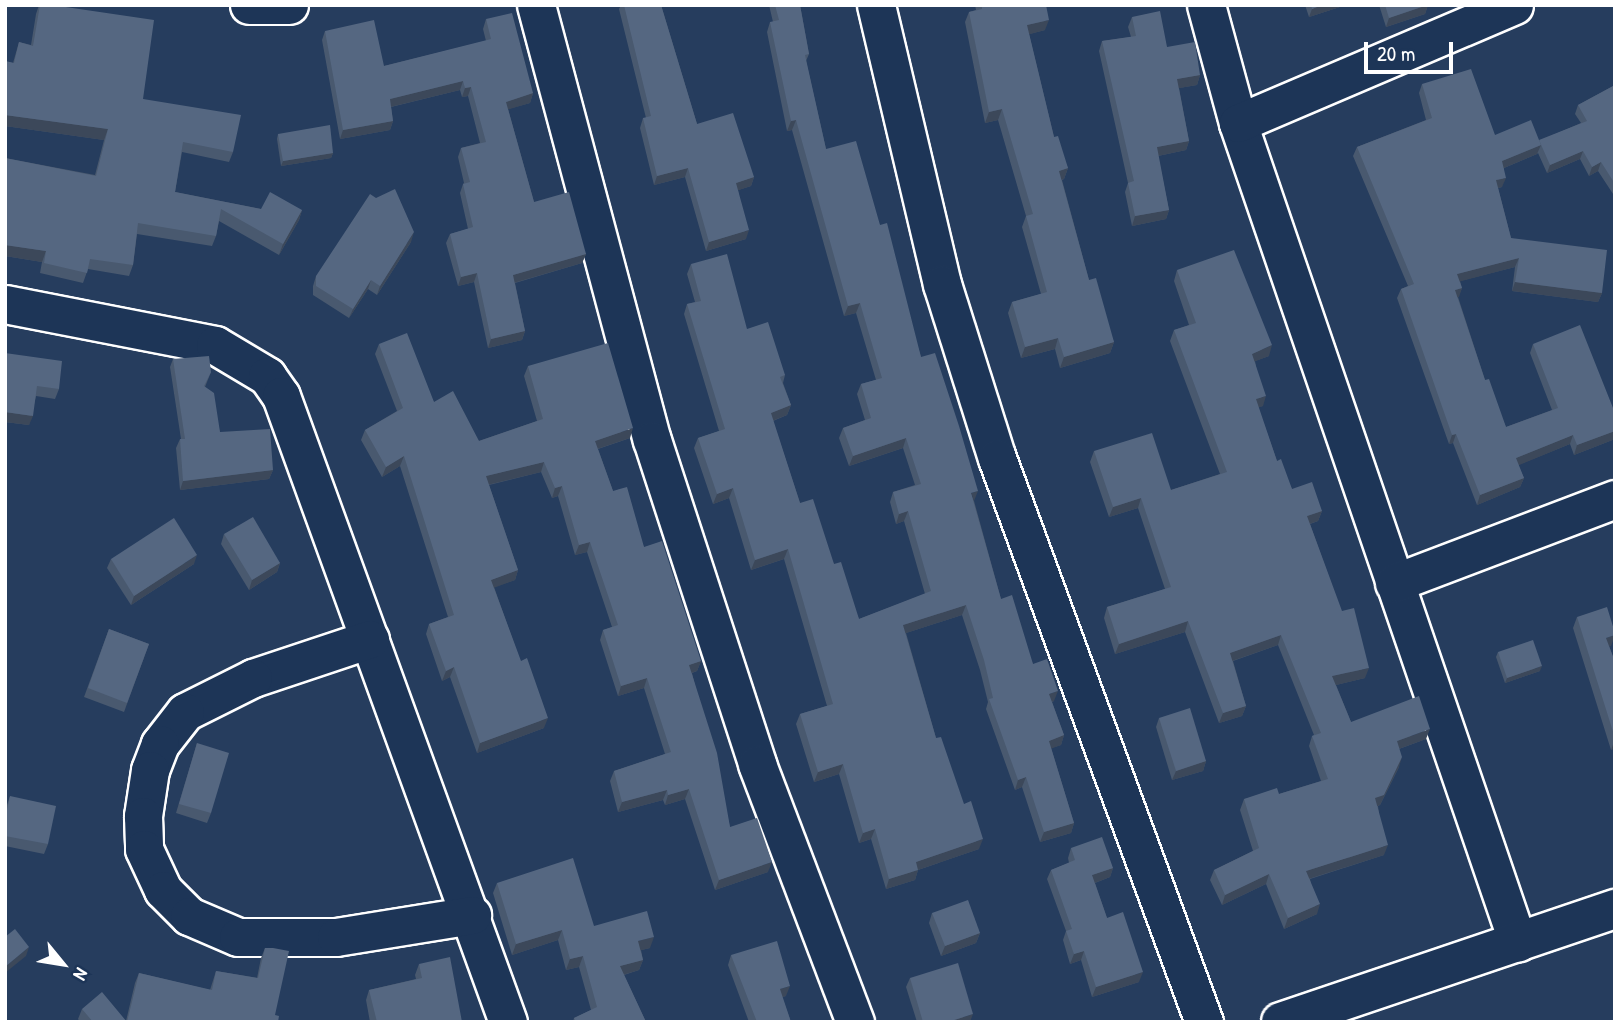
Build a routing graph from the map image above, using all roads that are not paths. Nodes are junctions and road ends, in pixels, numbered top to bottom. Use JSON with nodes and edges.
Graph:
{"nodes":[{"id":1,"x":249,"y":5,"type":"edge"},
{"id":2,"x":289,"y":5,"type":"edge"},
{"id":3,"x":536,"y":5,"type":"edge"},
{"id":4,"x":876,"y":5,"type":"edge"},
{"id":5,"x":1206,"y":5,"type":"edge"},
{"id":6,"x":1514,"y":5,"type":"edge"},
{"id":7,"x":1238,"y":123,"type":"junction"},
{"id":8,"x":5,"y":304,"type":"edge"},
{"id":9,"x":1615,"y":499,"type":"edge"},
{"id":10,"x":1394,"y":583,"type":"junction"},
{"id":11,"x":370,"y":639,"type":"junction"},
{"id":12,"x":1615,"y":909,"type":"edge"},
{"id":13,"x":472,"y":915,"type":"junction"},
{"id":14,"x":1518,"y":943,"type":"junction"},
{"id":15,"x":508,"y":1022,"type":"edge"},
{"id":16,"x":855,"y":1022,"type":"edge"},
{"id":17,"x":1204,"y":1022,"type":"edge"},
{"id":18,"x":1282,"y":1022,"type":"edge"}],
"edges":[{"from":1,"to":2,"type":"street"},
{"from":3,"to":16,"type":"street"},
{"from":4,"to":17,"type":"street"},
{"from":5,"to":7,"type":"street"},
{"from":6,"to":7,"type":"street"},
{"from":7,"to":10,"type":"street"},
{"from":8,"to":11,"type":"street"},
{"from":9,"to":10,"type":"street"},
{"from":10,"to":14,"type":"street"},
{"from":11,"to":13,"type":"street"},
{"from":11,"to":13,"type":"street"},
{"from":12,"to":14,"type":"street"},
{"from":13,"to":15,"type":"street"},
{"from":14,"to":18,"type":"street"}]}
